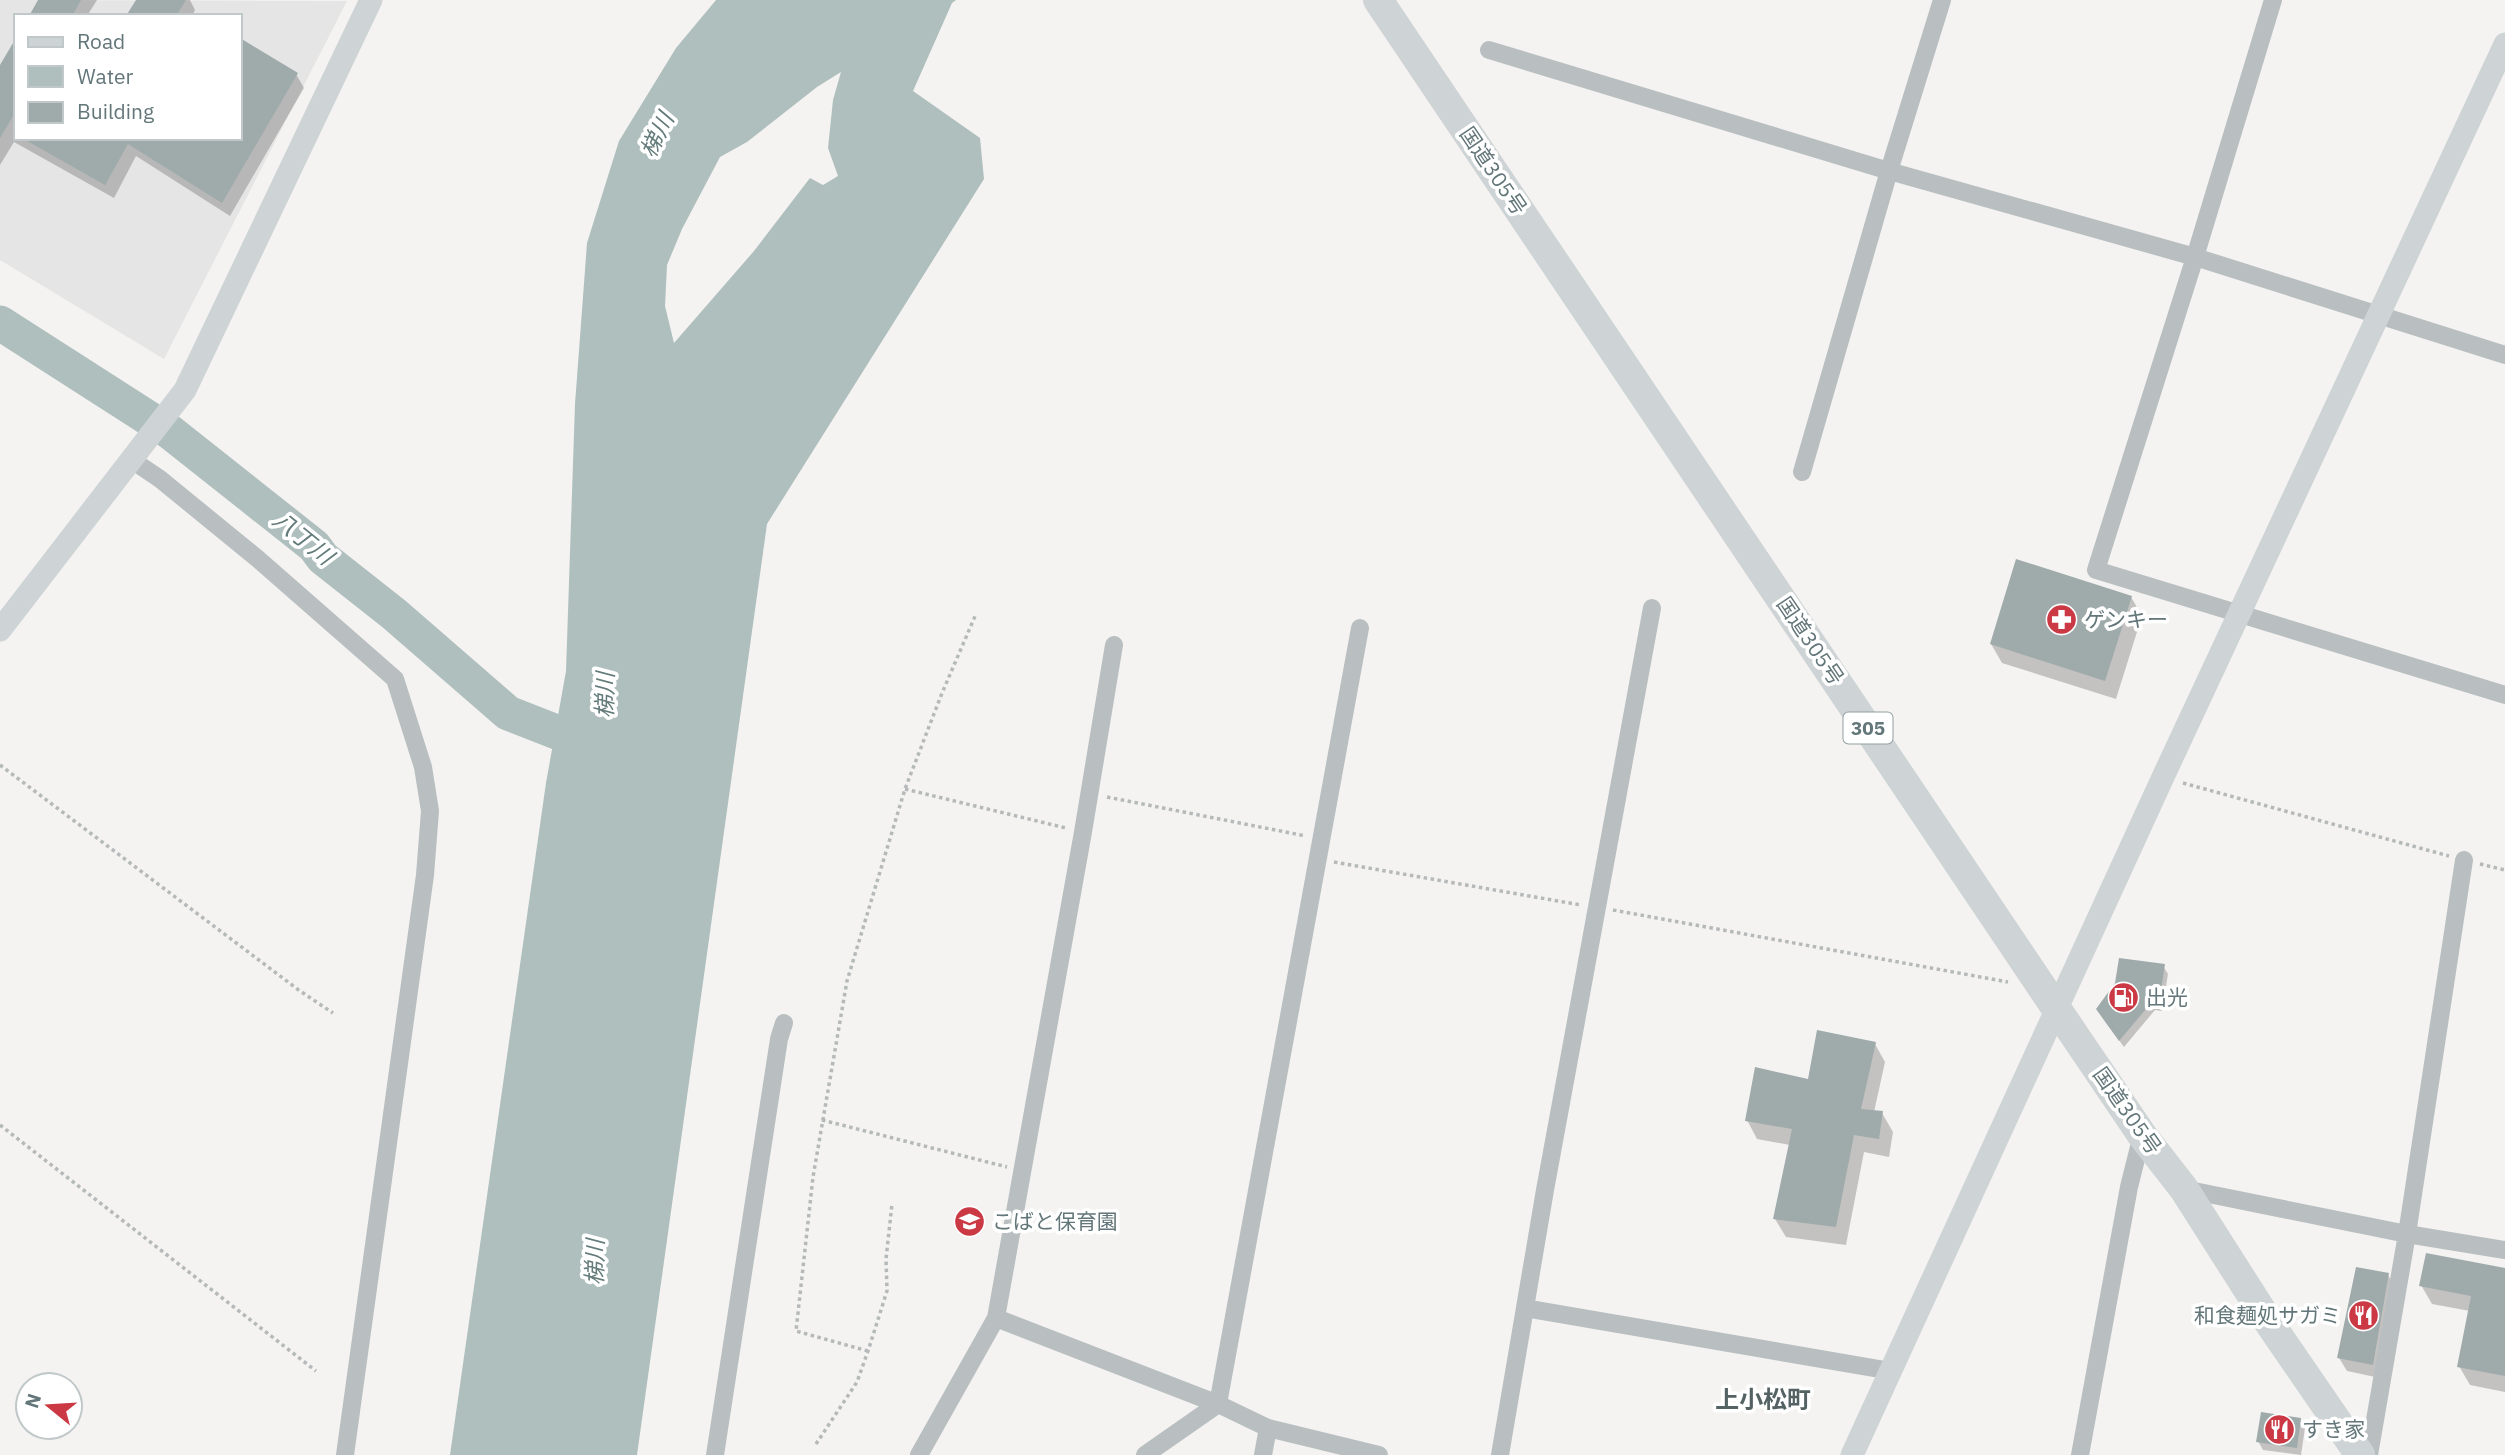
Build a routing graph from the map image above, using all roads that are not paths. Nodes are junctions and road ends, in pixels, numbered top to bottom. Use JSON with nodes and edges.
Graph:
{"nodes":[{"id":1,"x":371,"y":0,"type":"edge"},
{"id":2,"x":1378,"y":0,"type":"edge"},
{"id":3,"x":1942,"y":0,"type":"edge"},
{"id":4,"x":2273,"y":0,"type":"edge"},
{"id":5,"x":2505,"y":44,"type":"edge"},
{"id":6,"x":1489,"y":50,"type":"dead end"},
{"id":7,"x":1889,"y":171,"type":"junction"},
{"id":8,"x":2195,"y":257,"type":"junction"},
{"id":9,"x":2379,"y":316,"type":"junction"},
{"id":10,"x":2505,"y":355,"type":"edge"},
{"id":11,"x":135,"y":456,"type":"junction"},
{"id":12,"x":1802,"y":472,"type":"dead end"},
{"id":13,"x":1652,"y":608,"type":"dead end"},
{"id":14,"x":2239,"y":615,"type":"junction"},
{"id":15,"x":1360,"y":628,"type":"dead end"},
{"id":16,"x":0,"y":630,"type":"edge"},
{"id":17,"x":1114,"y":645,"type":"dead end"},
{"id":18,"x":2505,"y":695,"type":"edge"},
{"id":19,"x":2464,"y":860,"type":"road end"},
{"id":20,"x":2058,"y":1011,"type":"junction"},
{"id":21,"x":784,"y":1023,"type":"dead end"},
{"id":22,"x":2142,"y":1135,"type":"junction"},
{"id":23,"x":2184,"y":1189,"type":"junction"},
{"id":24,"x":2407,"y":1234,"type":"junction"},
{"id":25,"x":2505,"y":1250,"type":"edge"},
{"id":26,"x":1525,"y":1308,"type":"junction"},
{"id":27,"x":996,"y":1318,"type":"junction"},
{"id":28,"x":1891,"y":1371,"type":"junction"},
{"id":29,"x":1218,"y":1404,"type":"junction"},
{"id":30,"x":1268,"y":1428,"type":"junction"},
{"id":31,"x":345,"y":1455,"type":"edge"},
{"id":32,"x":715,"y":1455,"type":"edge"},
{"id":33,"x":919,"y":1455,"type":"edge"},
{"id":34,"x":1145,"y":1455,"type":"edge"},
{"id":35,"x":1263,"y":1455,"type":"edge"},
{"id":36,"x":1379,"y":1455,"type":"edge"},
{"id":37,"x":1500,"y":1455,"type":"edge"},
{"id":38,"x":1852,"y":1455,"type":"edge"},
{"id":39,"x":2080,"y":1455,"type":"edge"},
{"id":40,"x":2360,"y":1455,"type":"edge"},
{"id":41,"x":2369,"y":1455,"type":"edge"}],
"edges":[{"from":1,"to":11,"type":"street"},
{"from":2,"to":20,"type":"highway","name":"国道305号","number":"305"},
{"from":3,"to":7,"type":"street"},
{"from":4,"to":8,"type":"street"},
{"from":5,"to":9,"type":"street"},
{"from":6,"to":7,"type":"street"},
{"from":7,"to":8,"type":"street"},
{"from":7,"to":12,"type":"street"},
{"from":8,"to":9,"type":"street"},
{"from":8,"to":14,"type":"street"},
{"from":9,"to":10,"type":"street"},
{"from":9,"to":14,"type":"street"},
{"from":11,"to":16,"type":"street"},
{"from":11,"to":31,"type":"street"},
{"from":13,"to":26,"type":"street"},
{"from":14,"to":18,"type":"street"},
{"from":14,"to":20,"type":"street"},
{"from":15,"to":29,"type":"street"},
{"from":17,"to":27,"type":"street"},
{"from":19,"to":24,"type":"street"},
{"from":20,"to":22,"type":"highway","name":"国道305号","number":"305"},
{"from":20,"to":28,"type":"street"},
{"from":21,"to":32,"type":"street"},
{"from":22,"to":23,"type":"highway","name":"国道305号","number":"305"},
{"from":22,"to":39,"type":"street"},
{"from":23,"to":24,"type":"street"},
{"from":23,"to":40,"type":"highway","name":"国道305号","number":"305"},
{"from":24,"to":25,"type":"street"},
{"from":24,"to":41,"type":"street"},
{"from":26,"to":28,"type":"street"},
{"from":26,"to":37,"type":"street"},
{"from":27,"to":29,"type":"street"},
{"from":27,"to":33,"type":"street"},
{"from":28,"to":38,"type":"street"},
{"from":29,"to":30,"type":"street"},
{"from":29,"to":34,"type":"street"},
{"from":30,"to":35,"type":"street"},
{"from":30,"to":36,"type":"street"}]}
